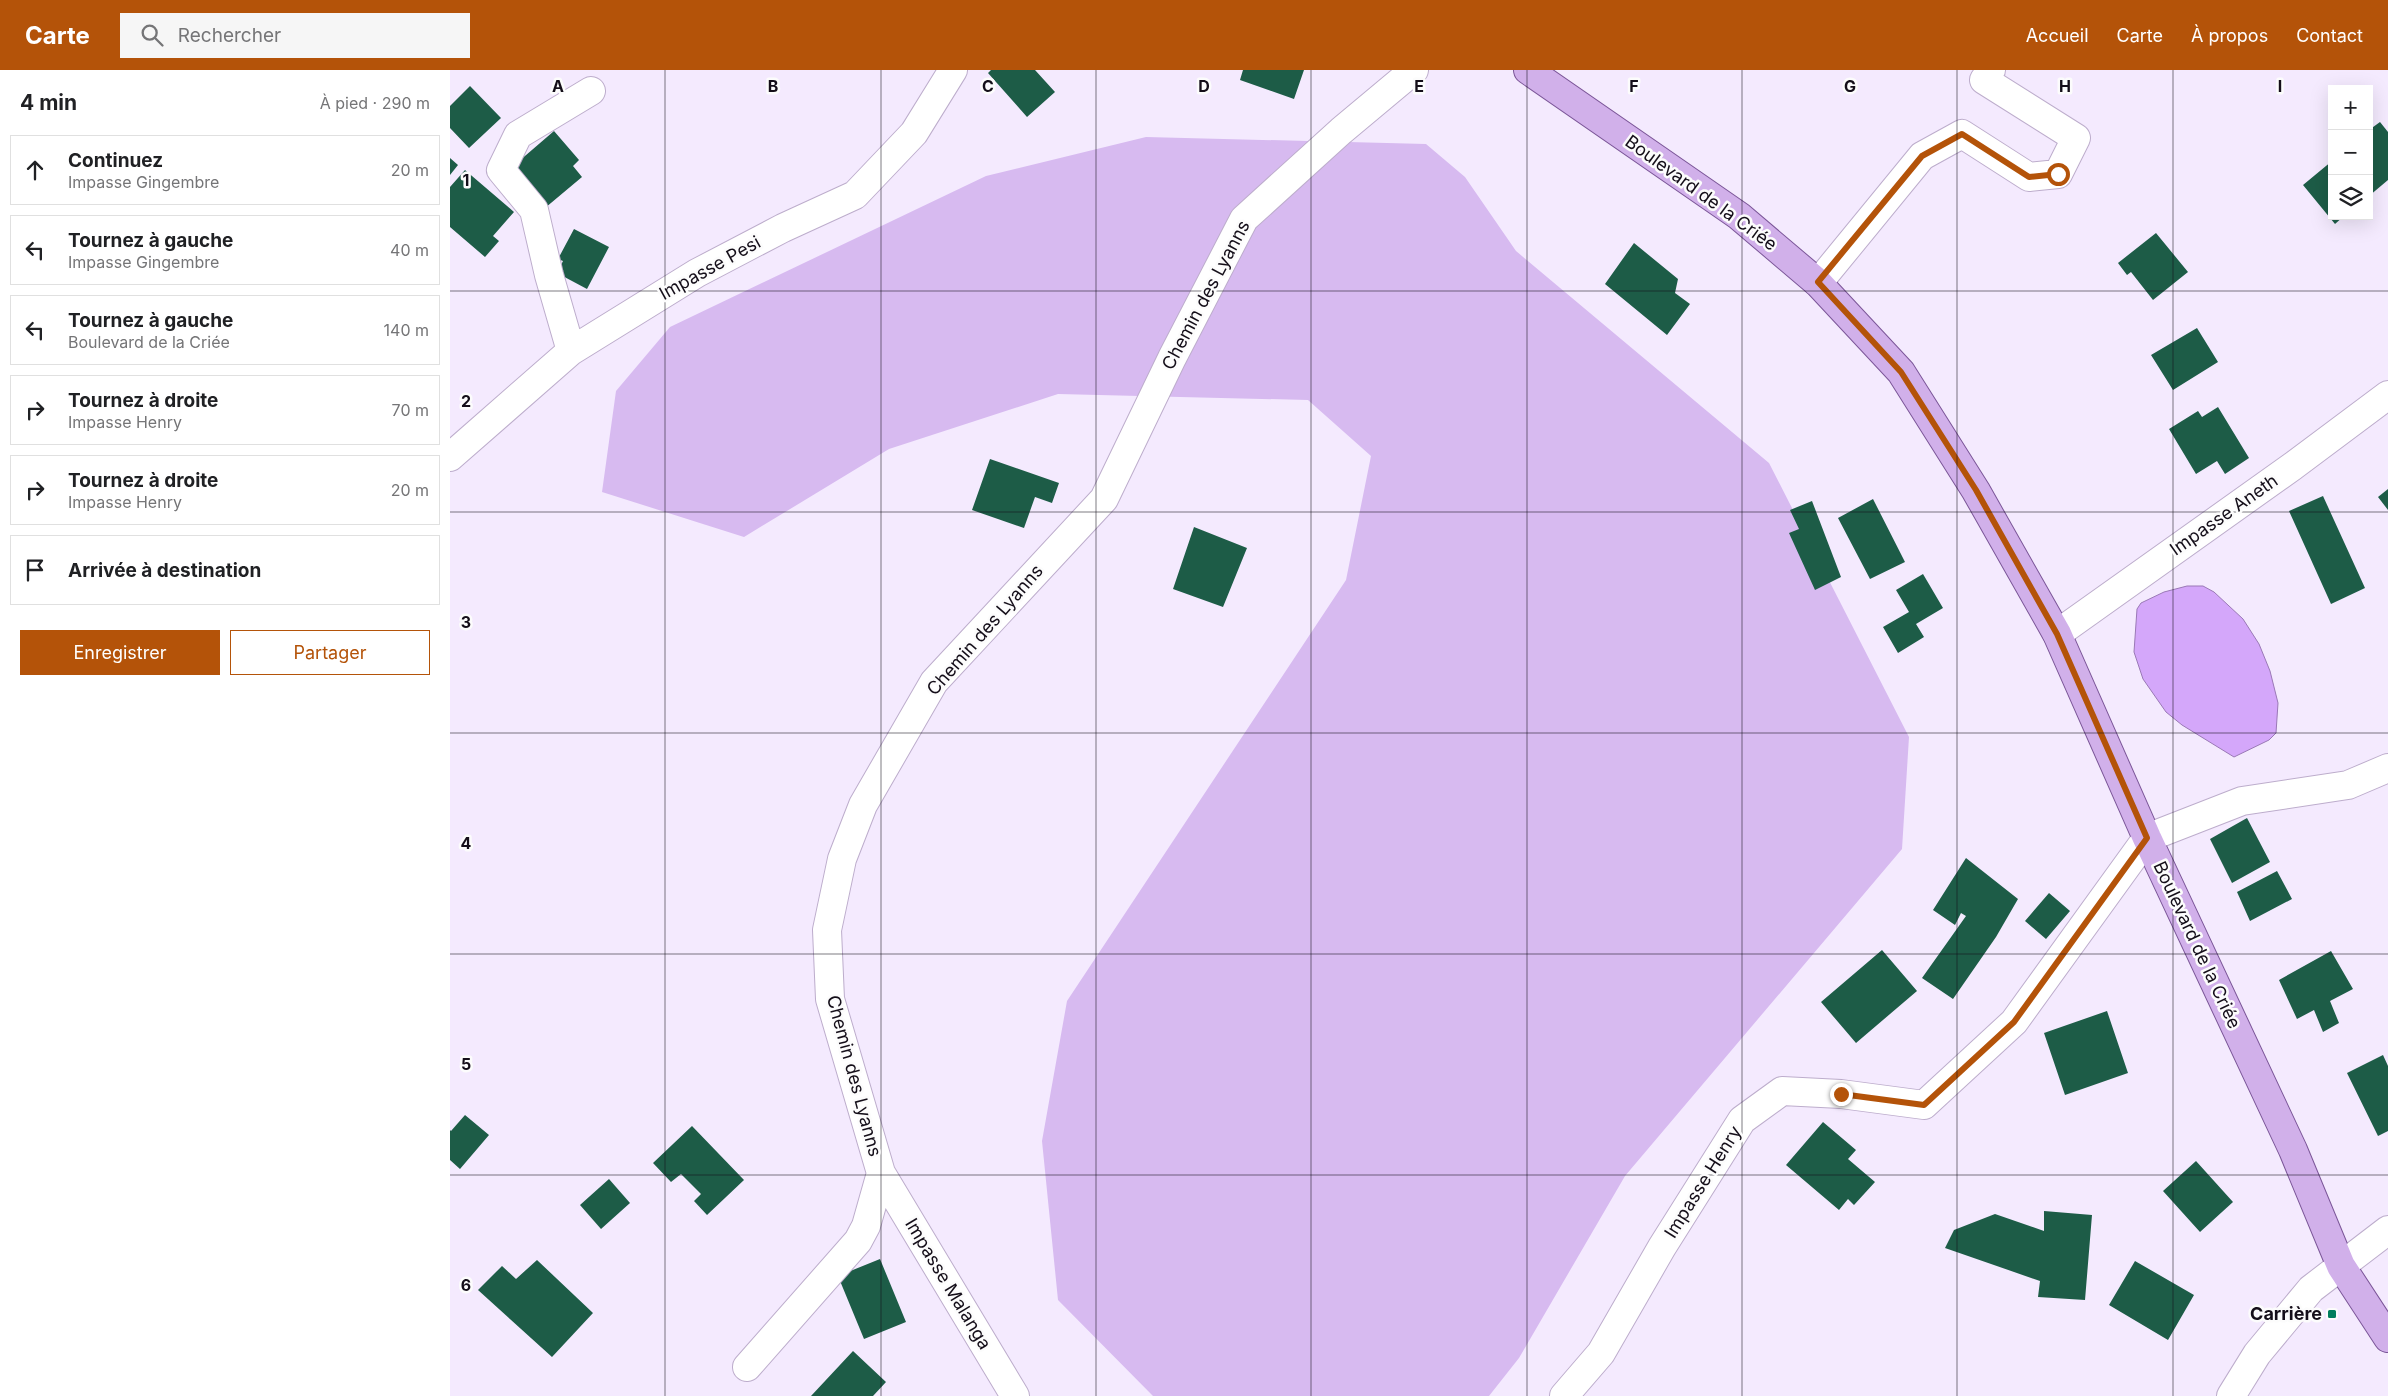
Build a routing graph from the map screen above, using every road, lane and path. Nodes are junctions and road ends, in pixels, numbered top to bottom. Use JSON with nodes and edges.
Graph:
{"nodes":[{"id":1,"x":953,"y":70,"type":"edge"},
{"id":2,"x":1414,"y":70,"type":"edge"},
{"id":3,"x":1528,"y":70,"type":"edge"},
{"id":4,"x":1991,"y":70,"type":"edge"},
{"id":5,"x":590,"y":91,"type":"dead end"},
{"id":6,"x":1818,"y":282,"type":"junction"},
{"id":7,"x":571,"y":351,"type":"junction"},
{"id":8,"x":2388,"y":395,"type":"edge"},
{"id":9,"x":450,"y":457,"type":"edge"},
{"id":10,"x":2057,"y":634,"type":"junction"},
{"id":11,"x":2388,"y":768,"type":"edge"},
{"id":12,"x":2147,"y":838,"type":"junction"},
{"id":13,"x":881,"y":1173,"type":"junction"},
{"id":14,"x":2388,"y":1230,"type":"edge"},
{"id":15,"x":2341,"y":1266,"type":"junction"},
{"id":16,"x":2388,"y":1338,"type":"edge"},
{"id":17,"x":747,"y":1368,"type":"dead end"},
{"id":18,"x":1014,"y":1396,"type":"edge"},
{"id":19,"x":1564,"y":1396,"type":"edge"},
{"id":20,"x":2231,"y":1396,"type":"edge"}],
"edges":[{"from":1,"to":7,"type":"street","name":"Impasse Pesi"},
{"from":2,"to":13,"type":"street","name":"Chemin des Lyanns"},
{"from":3,"to":6,"type":"main road","name":"Boulevard de la Criée"},
{"from":4,"to":6,"type":"street"},
{"from":5,"to":7,"type":"street"},
{"from":6,"to":10,"type":"main road","name":"Boulevard de la Criée"},
{"from":7,"to":9,"type":"street","name":"Impasse Pesi"},
{"from":8,"to":10,"type":"street","name":"Impasse Aneth"},
{"from":10,"to":12,"type":"main road","name":"Boulevard de la Criée"},
{"from":11,"to":12,"type":"street"},
{"from":12,"to":15,"type":"main road","name":"Boulevard de la Criée"},
{"from":12,"to":19,"type":"street","name":"Impasse Henry"},
{"from":13,"to":17,"type":"street","name":"Chemin des Lyanns"},
{"from":13,"to":18,"type":"street","name":"Impasse Malanga"},
{"from":14,"to":15,"type":"street"},
{"from":15,"to":16,"type":"main road","name":"Boulevard de la Criée"},
{"from":15,"to":20,"type":"street"}]}
